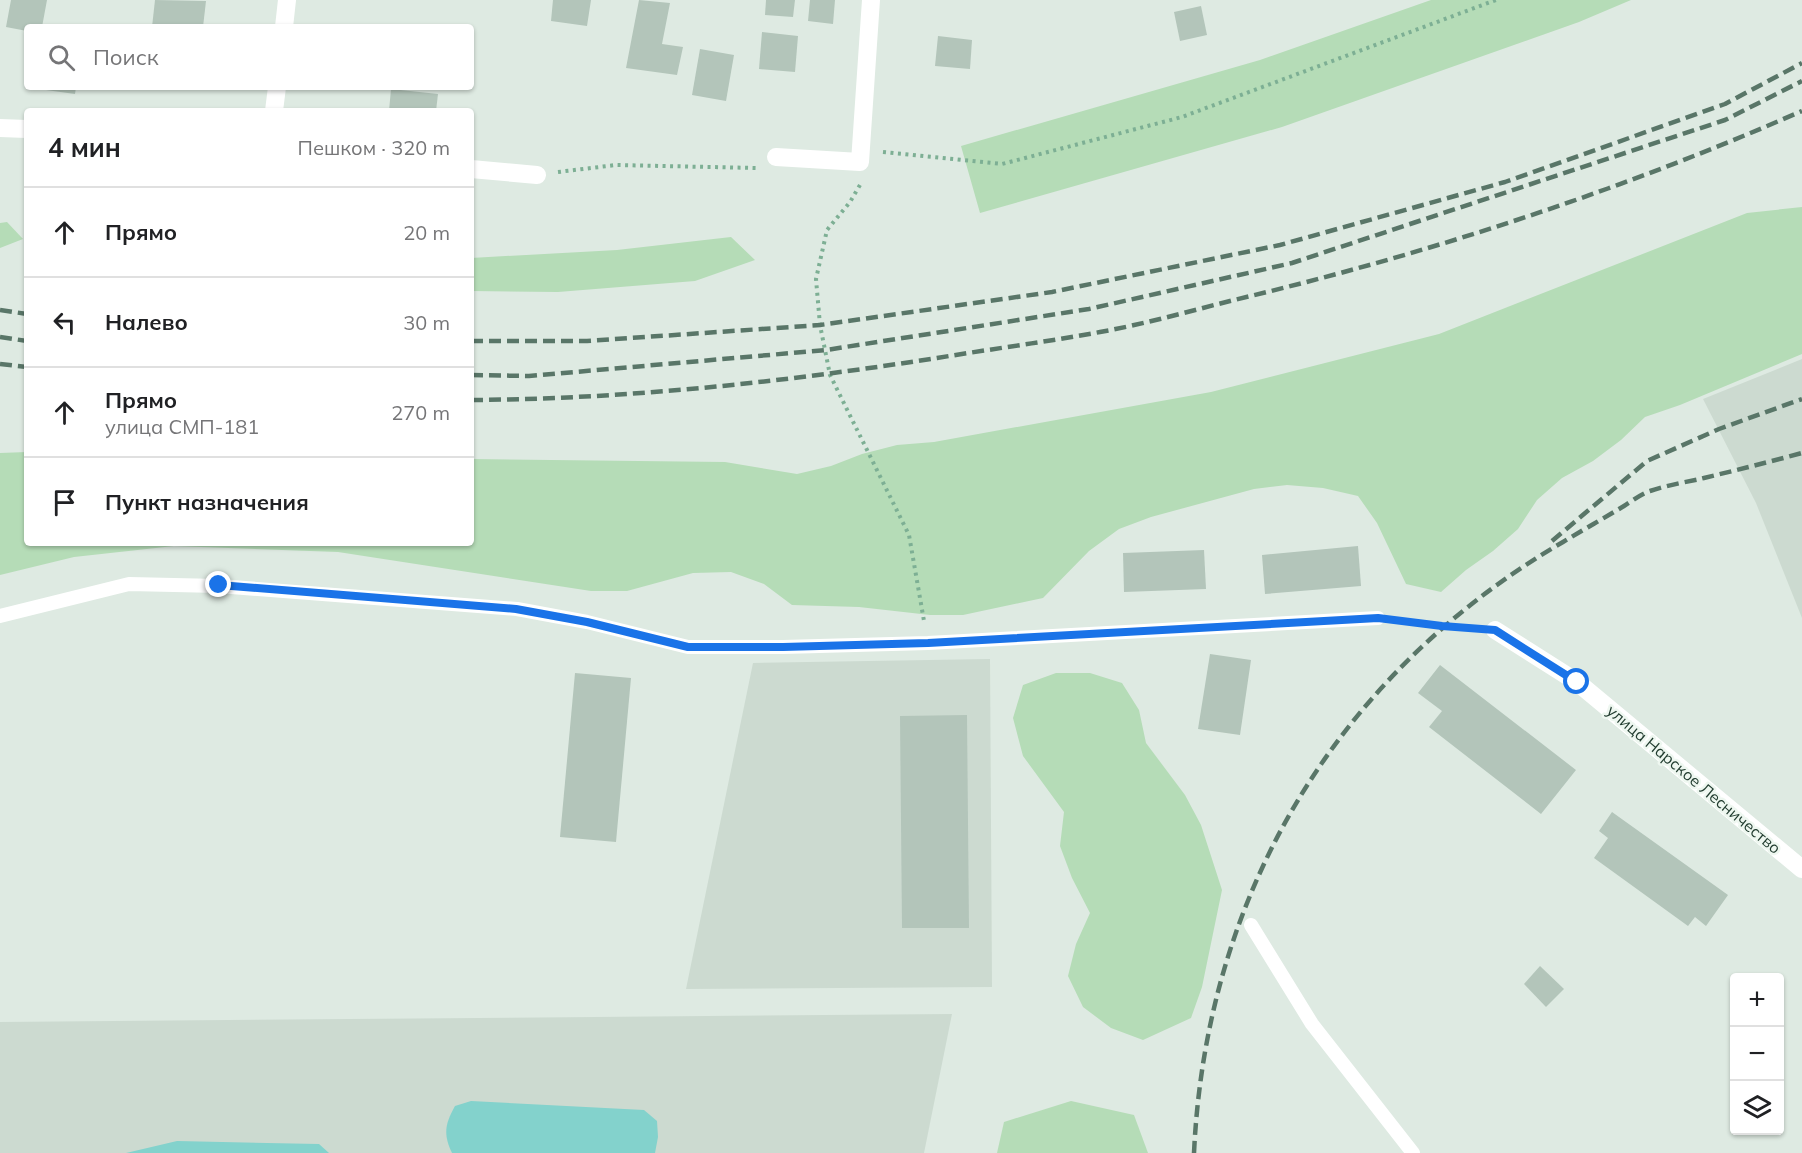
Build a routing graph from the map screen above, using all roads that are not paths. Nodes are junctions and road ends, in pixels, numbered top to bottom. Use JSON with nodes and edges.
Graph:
{"nodes":[{"id":1,"x":288,"y":0,"type":"edge"},
{"id":2,"x":871,"y":0,"type":"edge"},
{"id":3,"x":284,"y":24,"type":"edge"},
{"id":4,"x":277,"y":90,"type":"edge"},
{"id":5,"x":274,"y":108,"type":"edge"},
{"id":6,"x":0,"y":128,"type":"edge"},
{"id":7,"x":24,"y":129,"type":"edge"},
{"id":8,"x":776,"y":158,"type":"road end"},
{"id":9,"x":474,"y":169,"type":"edge"},
{"id":10,"x":537,"y":175,"type":"road end"},
{"id":11,"x":0,"y":616,"type":"edge"},
{"id":12,"x":1378,"y":618,"type":"road end"},
{"id":13,"x":1495,"y":630,"type":"road end"},
{"id":14,"x":1802,"y":869,"type":"edge"},
{"id":15,"x":1251,"y":925,"type":"dead end"},
{"id":16,"x":1413,"y":1153,"type":"edge"}],
"edges":[{"from":1,"to":3,"type":"street"},
{"from":2,"to":8,"type":"street"},
{"from":4,"to":5,"type":"street"},
{"from":6,"to":7,"type":"street"},
{"from":9,"to":10,"type":"street"},
{"from":11,"to":12,"type":"lane"},
{"from":13,"to":14,"type":"street","name":"улица Нарское Лесничество"},
{"from":15,"to":16,"type":"lane"}]}
